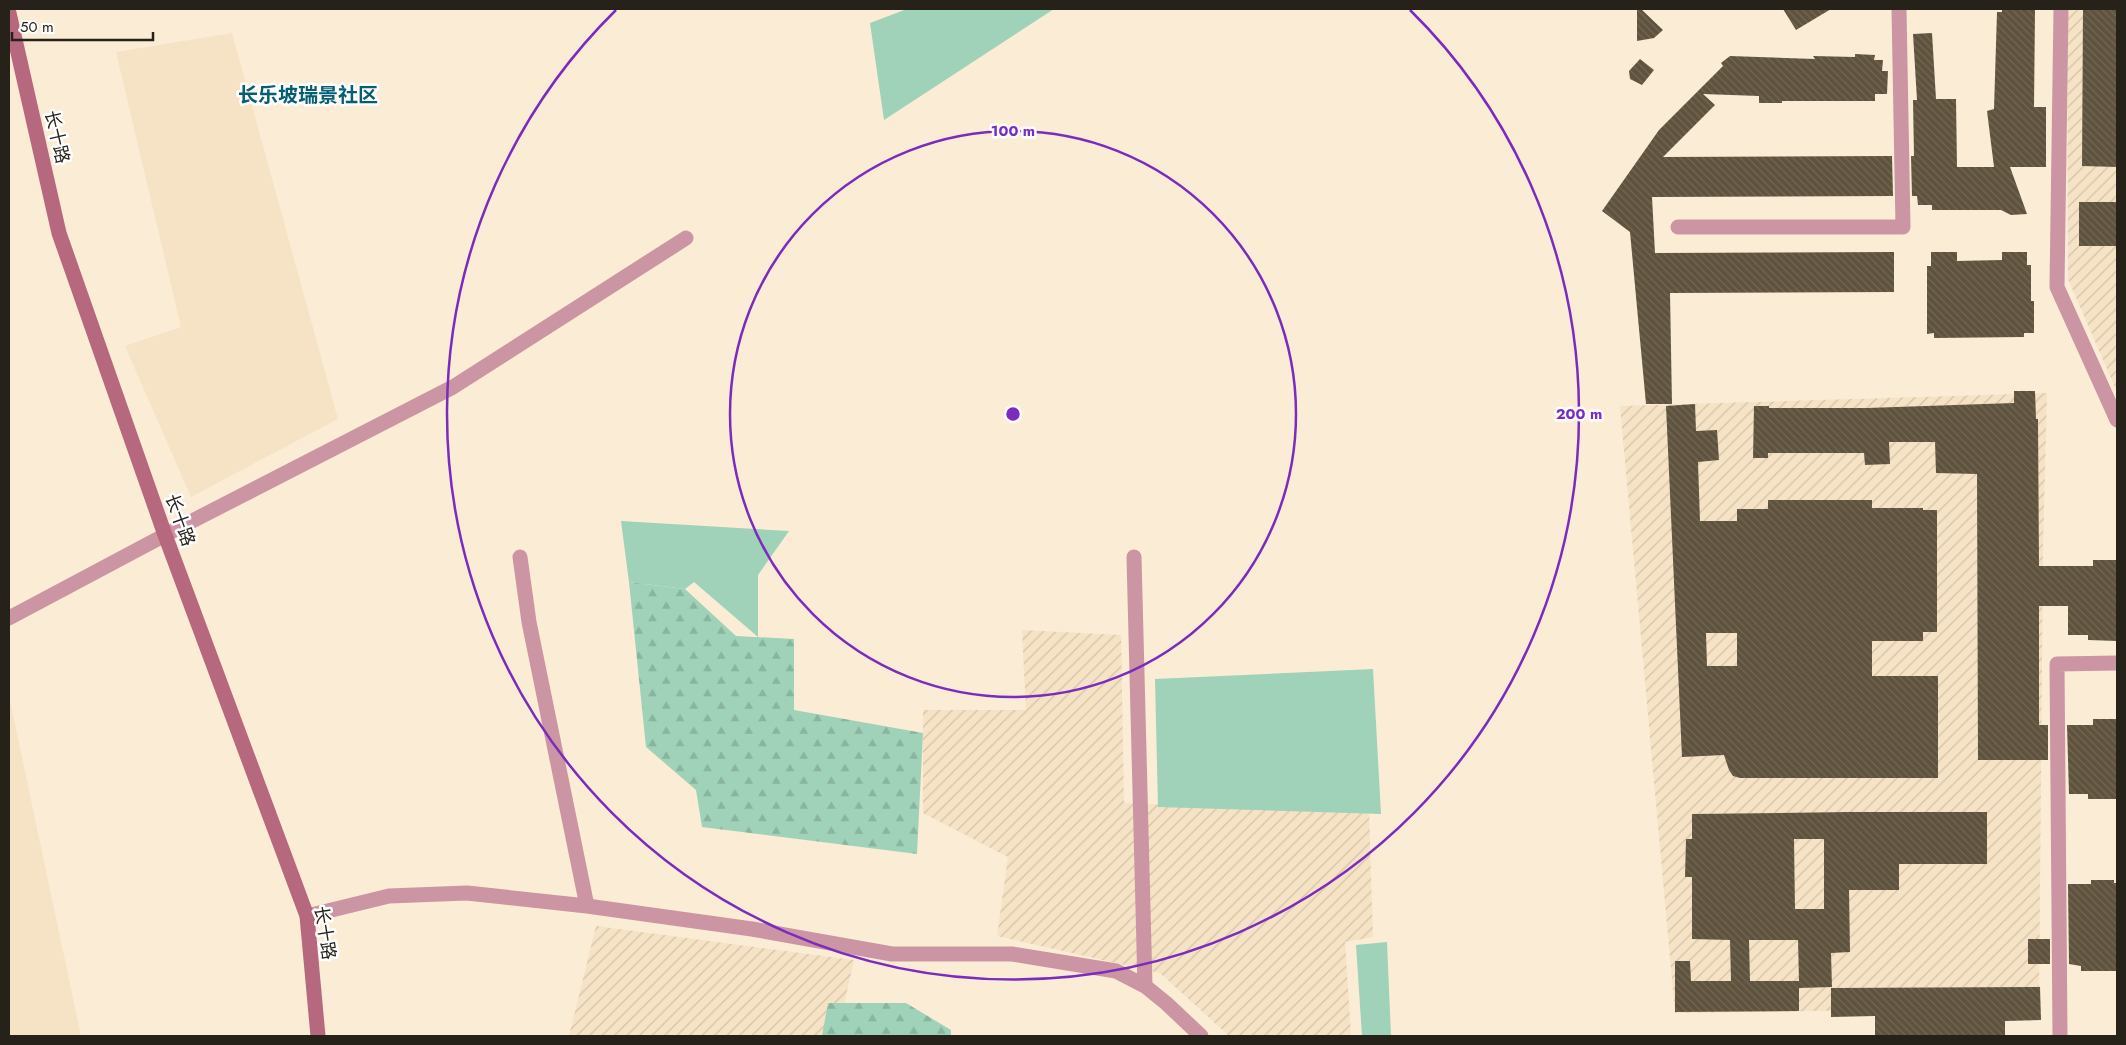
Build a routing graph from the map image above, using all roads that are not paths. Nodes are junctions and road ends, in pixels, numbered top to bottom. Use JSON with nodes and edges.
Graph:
{"nodes":[{"id":1,"x":1899,"y":9,"type":"edge"},
{"id":2,"x":2061,"y":9,"type":"edge"},
{"id":3,"x":9,"y":13,"type":"edge"},
{"id":4,"x":1678,"y":227,"type":"dead end"},
{"id":5,"x":686,"y":238,"type":"dead end"},
{"id":6,"x":2117,"y":420,"type":"edge"},
{"id":7,"x":165,"y":535,"type":"junction"},
{"id":8,"x":520,"y":556,"type":"dead end"},
{"id":9,"x":1134,"y":556,"type":"dead end"},
{"id":10,"x":9,"y":618,"type":"edge"},
{"id":11,"x":2117,"y":663,"type":"edge"},
{"id":12,"x":587,"y":906,"type":"junction"},
{"id":13,"x":307,"y":916,"type":"junction"},
{"id":14,"x":1145,"y":986,"type":"junction"},
{"id":15,"x":318,"y":1036,"type":"edge"},
{"id":16,"x":1201,"y":1036,"type":"edge"},
{"id":17,"x":2060,"y":1036,"type":"edge"}],
"edges":[{"from":1,"to":4,"type":"street"},
{"from":2,"to":6,"type":"street"},
{"from":3,"to":7,"type":"street","name":"长十路"},
{"from":5,"to":7,"type":"street"},
{"from":7,"to":10,"type":"street"},
{"from":7,"to":13,"type":"street","name":"长十路"},
{"from":8,"to":12,"type":"street"},
{"from":9,"to":14,"type":"street"},
{"from":11,"to":17,"type":"street"},
{"from":12,"to":13,"type":"street"},
{"from":12,"to":14,"type":"street"},
{"from":13,"to":15,"type":"street","name":"长十路"},
{"from":14,"to":16,"type":"street"}]}
